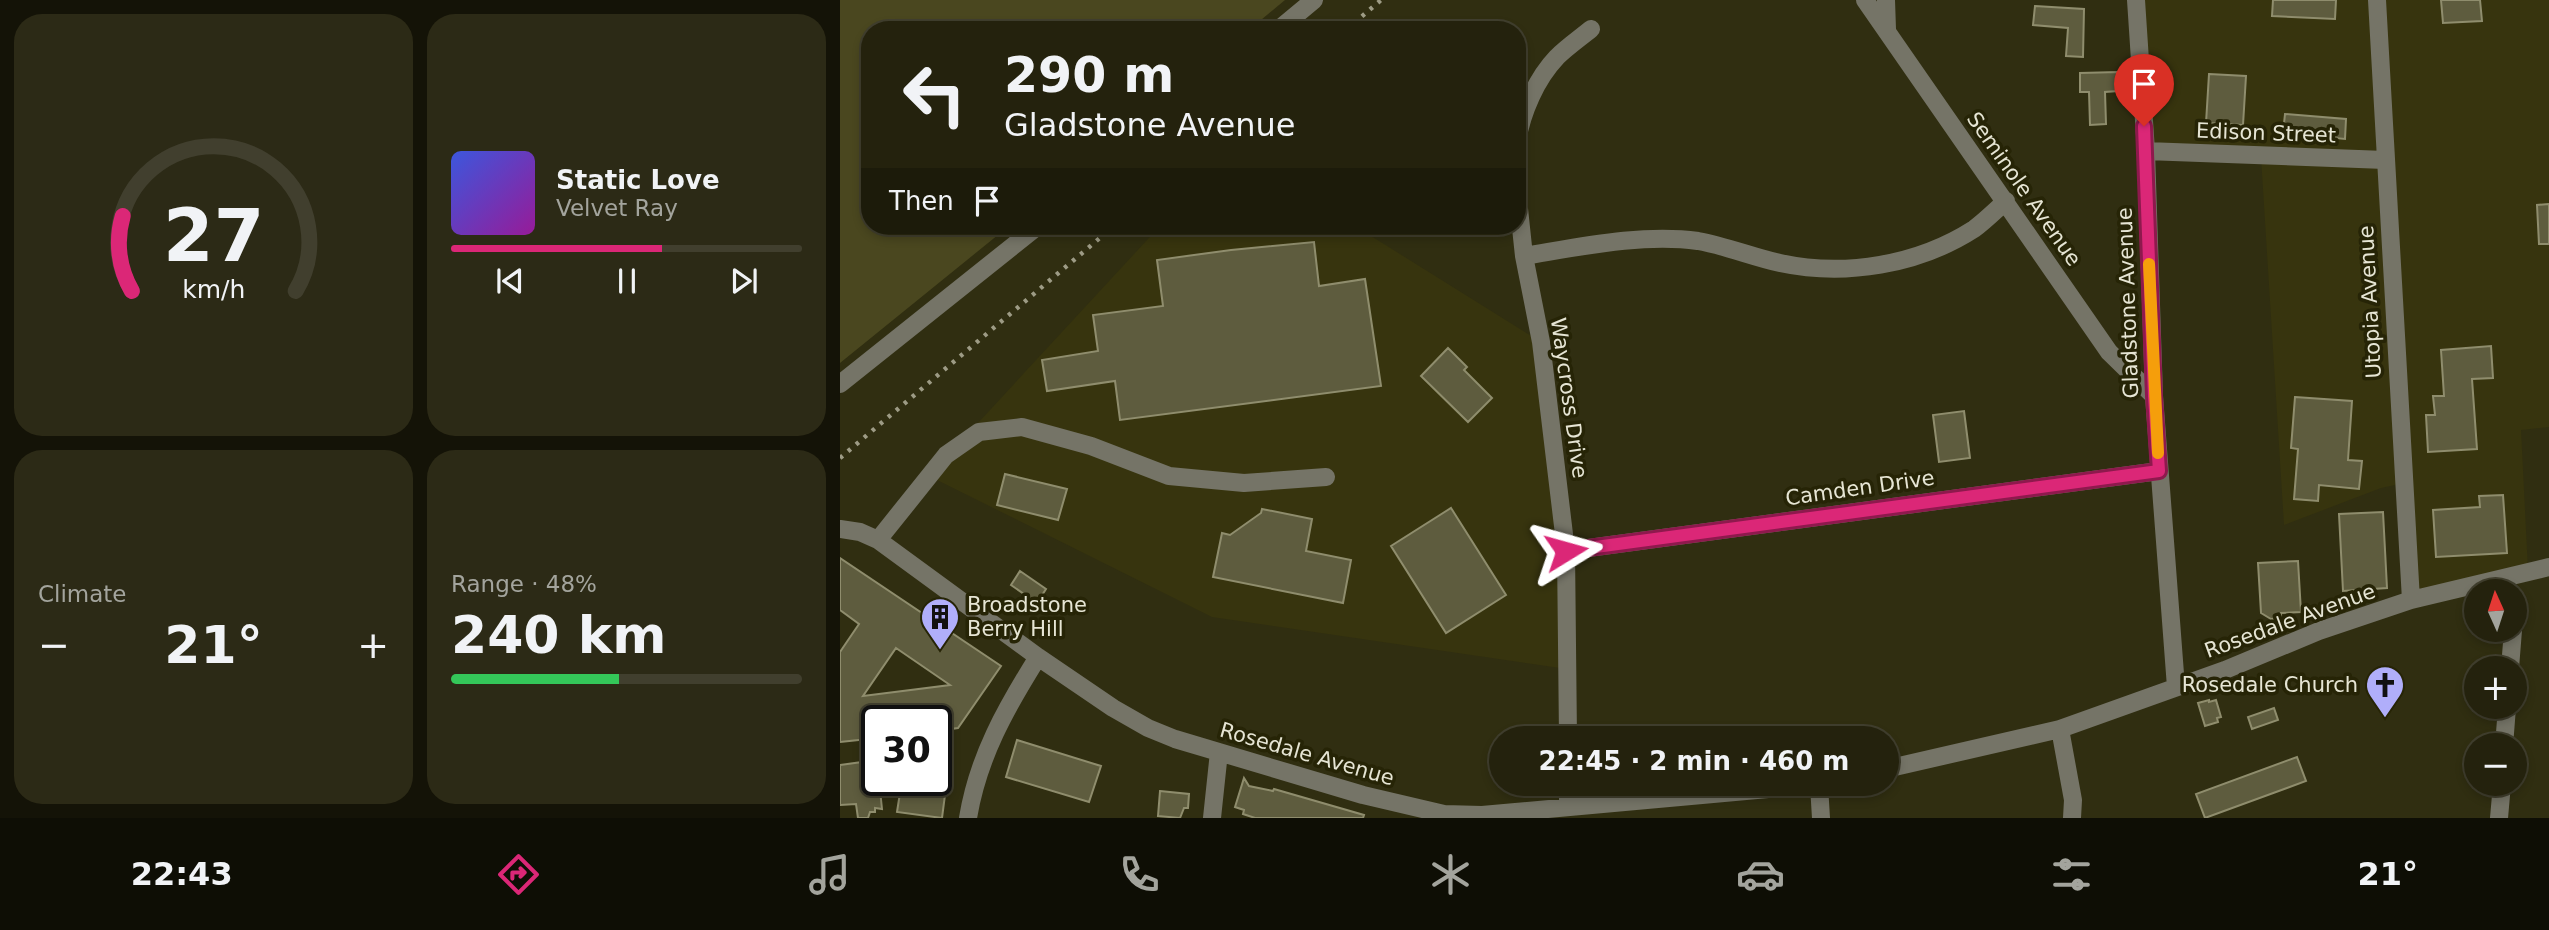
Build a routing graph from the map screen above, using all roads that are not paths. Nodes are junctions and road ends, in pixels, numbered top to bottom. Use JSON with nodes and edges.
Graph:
{"nodes":[{"id":1,"x":1314,"y":0,"type":"edge"},
{"id":2,"x":1865,"y":0,"type":"edge"},
{"id":3,"x":1886,"y":0,"type":"edge"},
{"id":4,"x":2136,"y":0,"type":"edge"},
{"id":5,"x":2377,"y":0,"type":"edge"},
{"id":6,"x":1289,"y":21,"type":"edge"},
{"id":7,"x":1591,"y":29,"type":"dead end"},
{"id":8,"x":1887,"y":29,"type":"junction"},
{"id":9,"x":1526,"y":109,"type":"edge"},
{"id":10,"x":2146,"y":151,"type":"junction"},
{"id":11,"x":2385,"y":160,"type":"junction"},
{"id":12,"x":2006,"y":201,"type":"junction"},
{"id":13,"x":1027,"y":235,"type":"edge"},
{"id":14,"x":1522,"y":235,"type":"edge"},
{"id":15,"x":1524,"y":256,"type":"junction"},
{"id":16,"x":840,"y":384,"type":"edge"},
{"id":17,"x":2154,"y":396,"type":"junction"},
{"id":18,"x":2159,"y":471,"type":"junction"},
{"id":19,"x":1326,"y":477,"type":"dead end"},
{"id":20,"x":840,"y":529,"type":"edge"},
{"id":21,"x":878,"y":540,"type":"junction"},
{"id":22,"x":1566,"y":551,"type":"junction"},
{"id":23,"x":2549,"y":566,"type":"edge"},
{"id":24,"x":2521,"y":579,"type":"edge"},
{"id":25,"x":2464,"y":591,"type":"edge"},
{"id":26,"x":2411,"y":600,"type":"junction"},
{"id":27,"x":1038,"y":657,"type":"junction"},
{"id":28,"x":2176,"y":687,"type":"junction"},
{"id":29,"x":1568,"y":726,"type":"edge"},
{"id":30,"x":2060,"y":729,"type":"junction"},
{"id":31,"x":1219,"y":752,"type":"junction"},
{"id":32,"x":1899,"y":766,"type":"edge"},
{"id":33,"x":1568,"y":796,"type":"edge"},
{"id":34,"x":1689,"y":796,"type":"edge"},
{"id":35,"x":1821,"y":796,"type":"edge"},
{"id":36,"x":2501,"y":796,"type":"edge"},
{"id":37,"x":1568,"y":807,"type":"junction"},
{"id":38,"x":968,"y":818,"type":"edge"},
{"id":39,"x":1212,"y":818,"type":"edge"},
{"id":40,"x":1821,"y":818,"type":"edge"},
{"id":41,"x":2072,"y":818,"type":"edge"},
{"id":42,"x":2499,"y":818,"type":"edge"}],
"edges":[{"from":1,"to":6,"type":"street"},
{"from":2,"to":8,"type":"street","name":"Seminole Avenue"},
{"from":3,"to":8,"type":"street"},
{"from":4,"to":10,"type":"street","name":"Gladstone Avenue"},
{"from":5,"to":11,"type":"street","name":"Utopia Avenue"},
{"from":7,"to":9,"type":"street"},
{"from":8,"to":12,"type":"street","name":"Seminole Avenue"},
{"from":10,"to":11,"type":"street","name":"Edison Street"},
{"from":10,"to":17,"type":"street","name":"Gladstone Avenue"},
{"from":11,"to":26,"type":"street","name":"Utopia Avenue"},
{"from":12,"to":15,"type":"street"},
{"from":12,"to":17,"type":"street","name":"Seminole Avenue"},
{"from":13,"to":16,"type":"street"},
{"from":14,"to":15,"type":"street","name":"Waycross Drive"},
{"from":15,"to":22,"type":"street","name":"Waycross Drive"},
{"from":17,"to":18,"type":"street","name":"Gladstone Avenue"},
{"from":18,"to":22,"type":"street","name":"Camden Drive"},
{"from":18,"to":28,"type":"street","name":"Gladstone Avenue"},
{"from":19,"to":21,"type":"street"},
{"from":20,"to":21,"type":"street","name":"Rosedale Avenue"},
{"from":21,"to":27,"type":"street","name":"Rosedale Avenue"},
{"from":22,"to":29,"type":"street","name":"Waycross Drive"},
{"from":23,"to":24,"type":"street","name":"Rosedale Avenue"},
{"from":25,"to":26,"type":"street","name":"Rosedale Avenue"},
{"from":26,"to":28,"type":"street","name":"Rosedale Avenue"},
{"from":27,"to":31,"type":"street","name":"Rosedale Avenue"},
{"from":27,"to":38,"type":"street"},
{"from":28,"to":30,"type":"street","name":"Rosedale Avenue"},
{"from":30,"to":32,"type":"street","name":"Rosedale Avenue"},
{"from":30,"to":41,"type":"street"},
{"from":31,"to":37,"type":"street","name":"Rosedale Avenue"},
{"from":31,"to":39,"type":"street"},
{"from":33,"to":37,"type":"street"},
{"from":34,"to":37,"type":"street","name":"Rosedale Avenue"},
{"from":35,"to":40,"type":"street"},
{"from":36,"to":42,"type":"street"}]}
